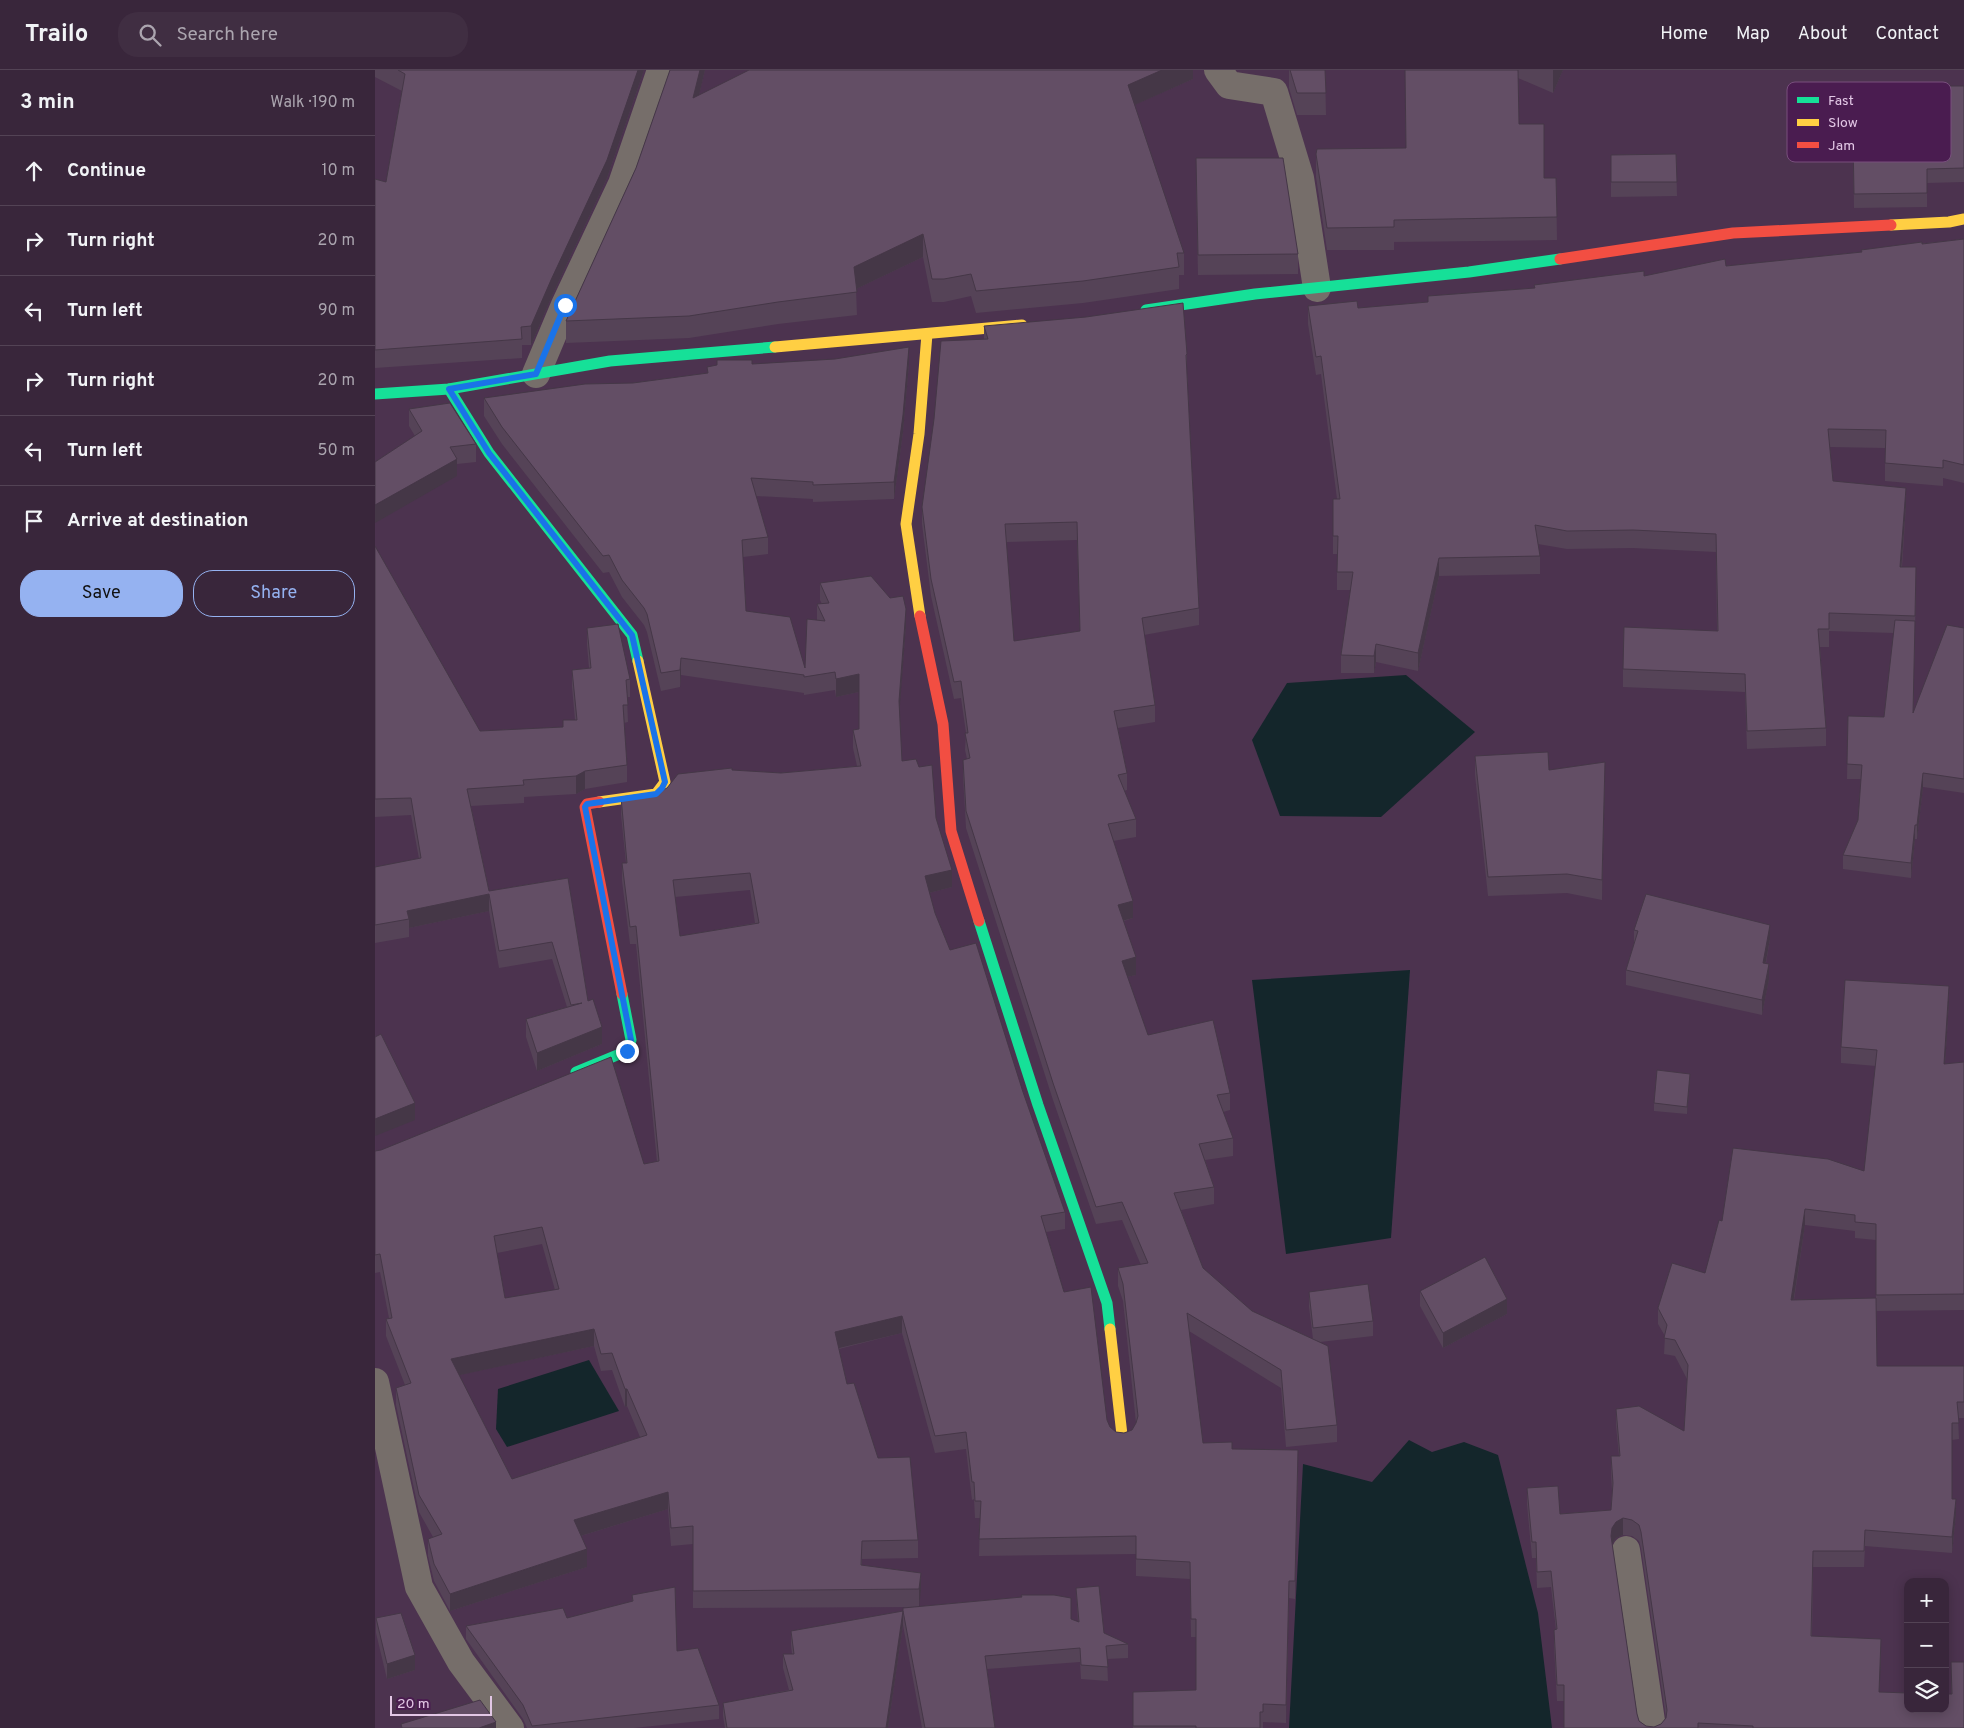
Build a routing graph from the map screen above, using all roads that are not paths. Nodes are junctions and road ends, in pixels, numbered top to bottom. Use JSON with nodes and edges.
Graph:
{"nodes":[{"id":1,"x":661,"y":70,"type":"edge"},
{"id":2,"x":1218,"y":70,"type":"edge"},
{"id":3,"x":1964,"y":219,"type":"edge"},
{"id":4,"x":1317,"y":288,"type":"junction"},
{"id":5,"x":1132,"y":312,"type":"edge"},
{"id":6,"x":1036,"y":324,"type":"edge"},
{"id":7,"x":927,"y":334,"type":"junction"},
{"id":8,"x":536,"y":374,"type":"junction"},
{"id":9,"x":449,"y":389,"type":"junction"},
{"id":10,"x":375,"y":394,"type":"edge"},
{"id":11,"x":564,"y":1076,"type":"edge"},
{"id":12,"x":375,"y":1382,"type":"edge"},
{"id":13,"x":1123,"y":1435,"type":"edge"},
{"id":14,"x":1626,"y":1550,"type":"dead end"},
{"id":15,"x":510,"y":1728,"type":"edge"},
{"id":16,"x":1653,"y":1728,"type":"edge"}],
"edges":[{"from":1,"to":8,"type":"street"},
{"from":2,"to":4,"type":"street"},
{"from":3,"to":4,"type":"street"},
{"from":4,"to":5,"type":"street"},
{"from":6,"to":7,"type":"street"},
{"from":7,"to":8,"type":"street"},
{"from":7,"to":13,"type":"street"},
{"from":8,"to":9,"type":"street"},
{"from":9,"to":10,"type":"street"},
{"from":9,"to":11,"type":"street"},
{"from":12,"to":15,"type":"street"},
{"from":14,"to":16,"type":"street"}]}
